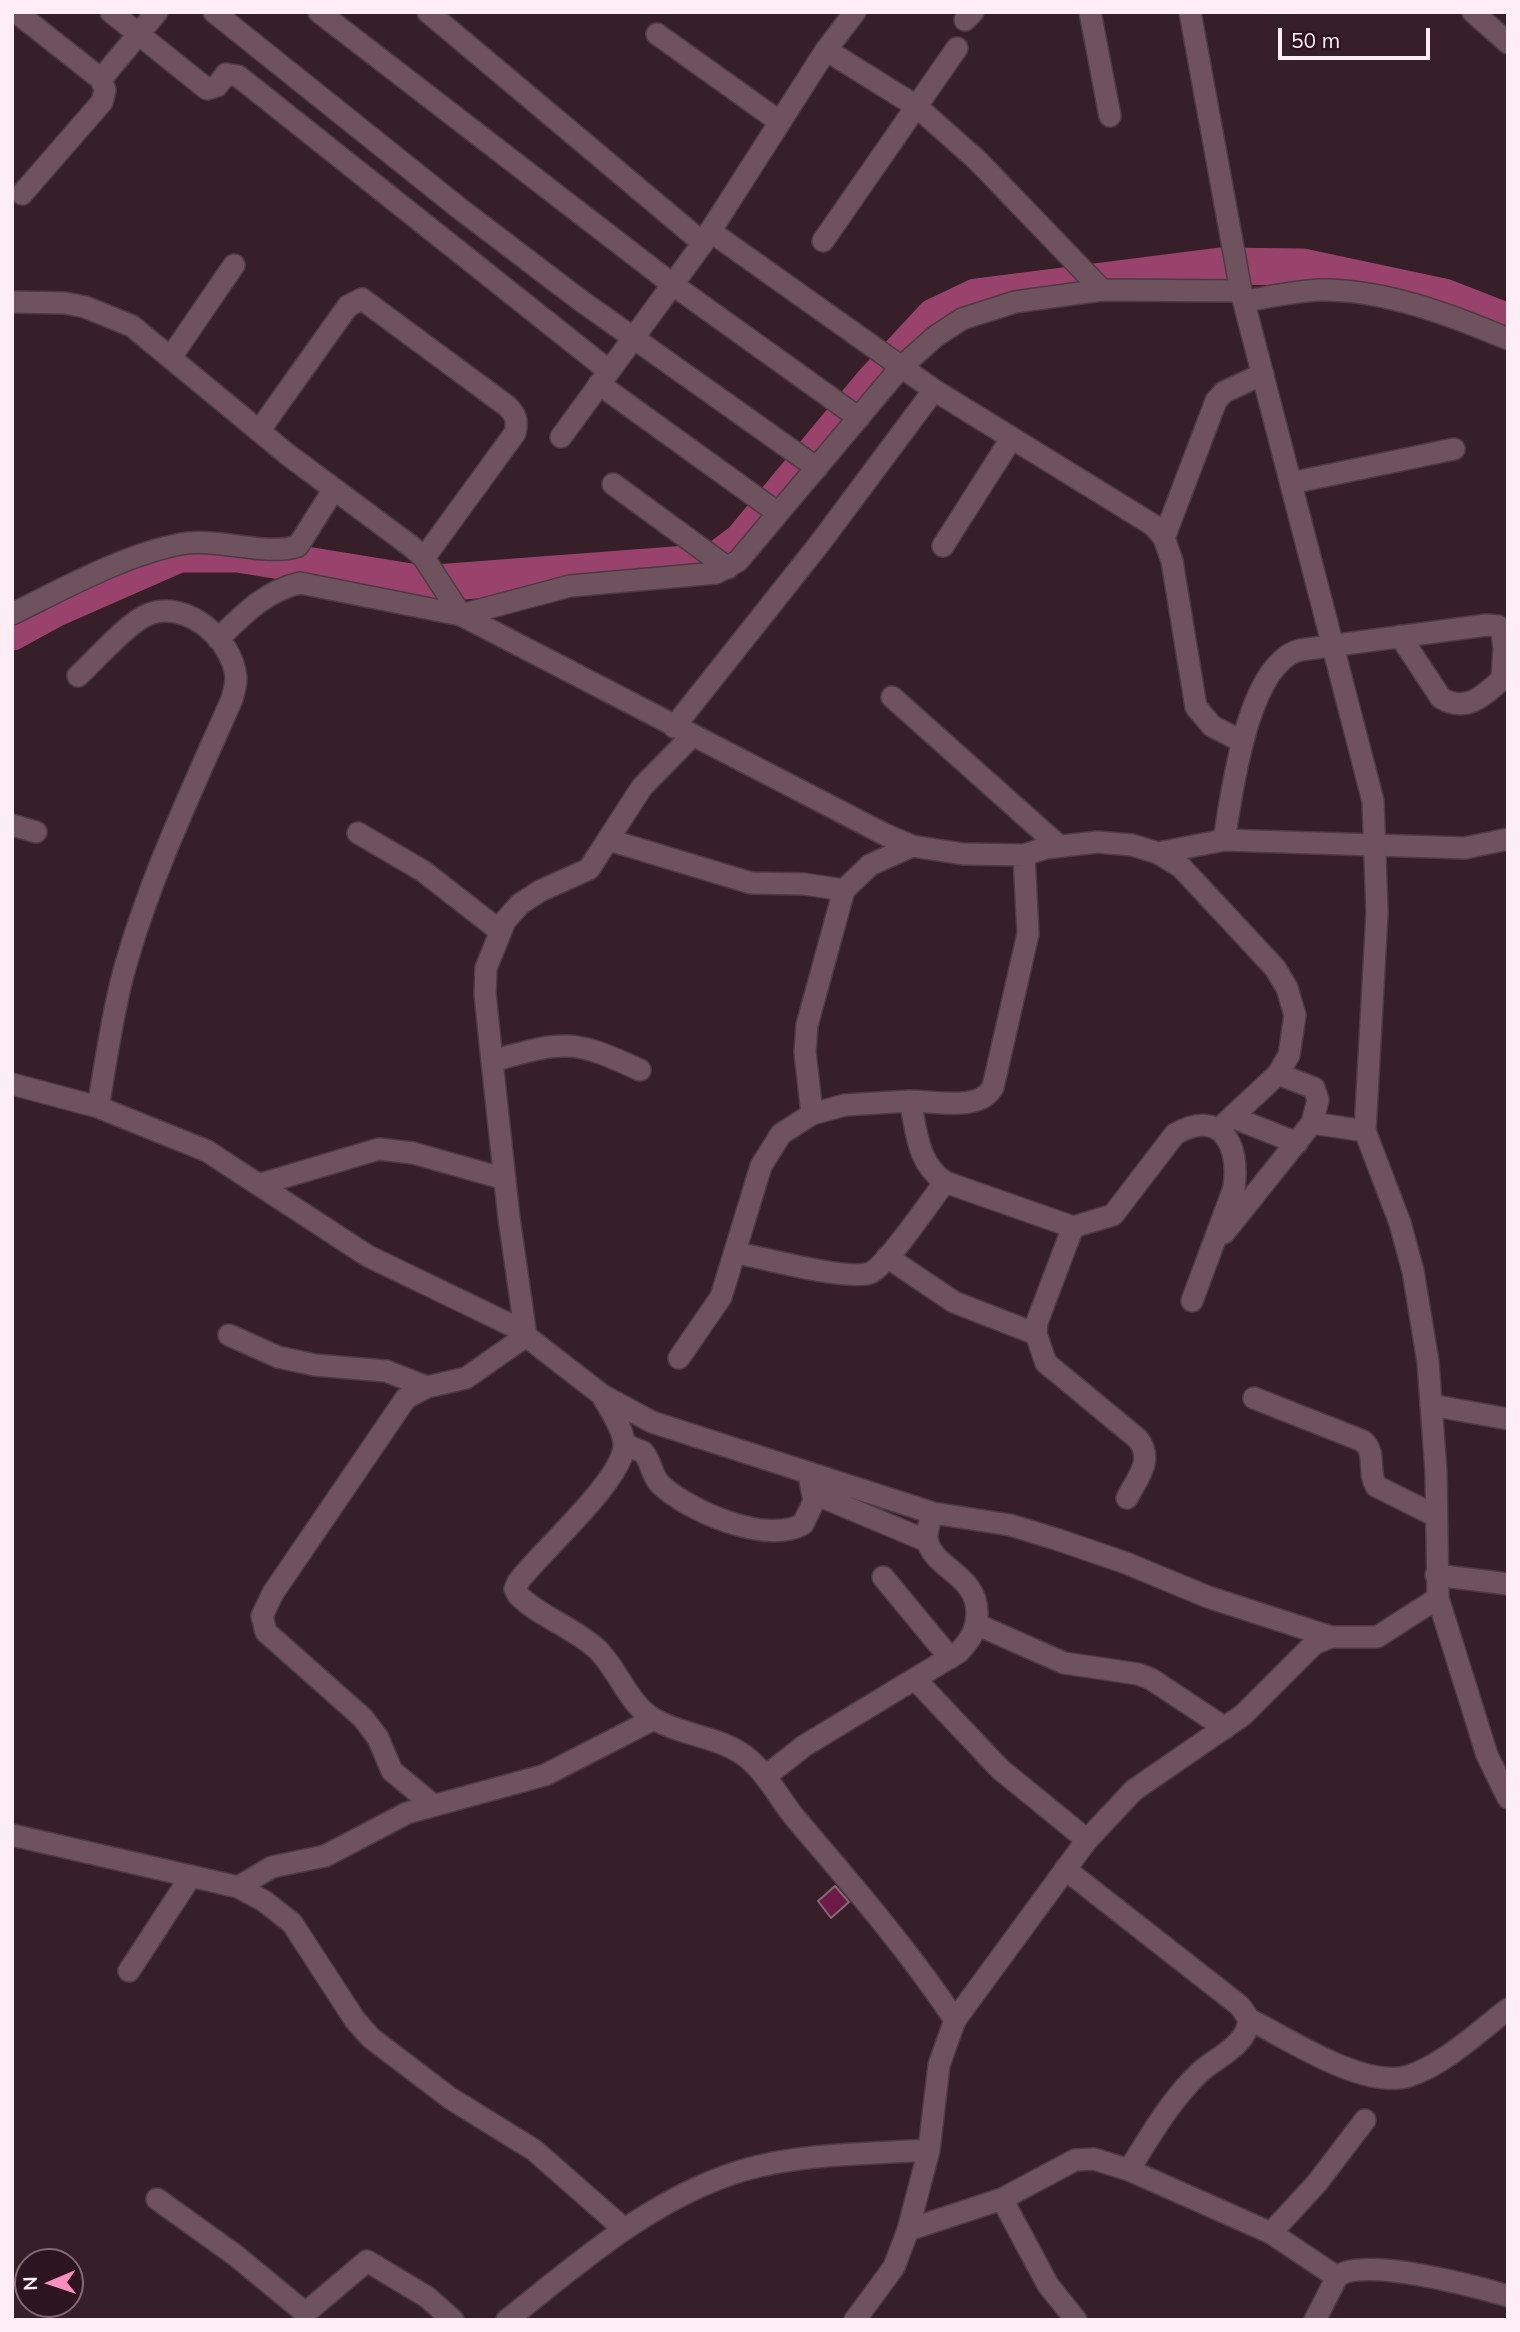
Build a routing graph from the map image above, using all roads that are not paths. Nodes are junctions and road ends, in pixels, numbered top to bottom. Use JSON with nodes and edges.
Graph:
{"nodes":[{"id":1,"x":16,"y":12,"type":"edge"},
{"id":2,"x":111,"y":12,"type":"edge"},
{"id":3,"x":157,"y":12,"type":"edge"},
{"id":4,"x":214,"y":12,"type":"edge"},
{"id":5,"x":319,"y":12,"type":"edge"},
{"id":6,"x":428,"y":12,"type":"edge"},
{"id":7,"x":855,"y":12,"type":"edge"},
{"id":8,"x":1090,"y":12,"type":"edge"},
{"id":9,"x":1190,"y":12,"type":"edge"},
{"id":10,"x":1473,"y":12,"type":"edge"},
{"id":11,"x":657,"y":34,"type":"dead end"},
{"id":12,"x":138,"y":35,"type":"junction"},
{"id":13,"x":1508,"y":43,"type":"edge"},
{"id":14,"x":957,"y":48,"type":"dead end"},
{"id":15,"x":826,"y":50,"type":"junction"},
{"id":16,"x":101,"y":79,"type":"junction"},
{"id":17,"x":916,"y":106,"type":"junction"},
{"id":18,"x":1110,"y":116,"type":"dead end"},
{"id":19,"x":780,"y":122,"type":"junction"},
{"id":20,"x":22,"y":194,"type":"dead end"},
{"id":21,"x":706,"y":237,"type":"junction"},
{"id":22,"x":823,"y":241,"type":"dead end"},
{"id":23,"x":234,"y":265,"type":"dead end"},
{"id":24,"x":1240,"y":283,"type":"junction"},
{"id":25,"x":672,"y":284,"type":"junction"},
{"id":26,"x":1102,"y":290,"type":"junction"},
{"id":27,"x":12,"y":302,"type":"edge"},
{"id":28,"x":632,"y":339,"type":"junction"},
{"id":29,"x":1508,"y":339,"type":"edge"},
{"id":30,"x":171,"y":356,"type":"junction"},
{"id":31,"x":901,"y":368,"type":"junction"},
{"id":32,"x":1263,"y":374,"type":"junction"},
{"id":33,"x":603,"y":378,"type":"junction"},
{"id":34,"x":934,"y":390,"type":"junction"},
{"id":35,"x":859,"y":418,"type":"junction"},
{"id":36,"x":259,"y":431,"type":"junction"},
{"id":37,"x":561,"y":437,"type":"dead end"},
{"id":38,"x":1011,"y":439,"type":"junction"},
{"id":39,"x":1454,"y":449,"type":"dead end"},
{"id":40,"x":817,"y":468,"type":"junction"},
{"id":41,"x":1291,"y":483,"type":"junction"},
{"id":42,"x":613,"y":484,"type":"dead end"},
{"id":43,"x":334,"y":489,"type":"junction"},
{"id":44,"x":778,"y":513,"type":"junction"},
{"id":45,"x":1164,"y":538,"type":"junction"},
{"id":46,"x":943,"y":546,"type":"dead end"},
{"id":47,"x":428,"y":565,"type":"junction"},
{"id":48,"x":728,"y":569,"type":"junction"},
{"id":49,"x":12,"y":614,"type":"edge"},
{"id":50,"x":461,"y":615,"type":"junction"},
{"id":51,"x":1400,"y":636,"type":"junction"},
{"id":52,"x":218,"y":639,"type":"junction"},
{"id":53,"x":1332,"y":646,"type":"junction"},
{"id":54,"x":78,"y":676,"type":"dead end"},
{"id":55,"x":892,"y":697,"type":"dead end"},
{"id":56,"x":683,"y":731,"type":"junction"},
{"id":57,"x":1241,"y":741,"type":"junction"},
{"id":58,"x":12,"y":825,"type":"edge"},
{"id":59,"x":36,"y":832,"type":"dead end"},
{"id":60,"x":358,"y":833,"type":"dead end"},
{"id":61,"x":1508,"y":839,"type":"edge"},
{"id":62,"x":609,"y":840,"type":"junction"},
{"id":63,"x":1224,"y":840,"type":"junction"},
{"id":64,"x":912,"y":846,"type":"junction"},
{"id":65,"x":1059,"y":846,"type":"junction"},
{"id":66,"x":1376,"y":847,"type":"junction"},
{"id":67,"x":1158,"y":853,"type":"junction"},
{"id":68,"x":1024,"y":855,"type":"junction"},
{"id":69,"x":844,"y":890,"type":"junction"},
{"id":70,"x":500,"y":931,"type":"junction"},
{"id":71,"x":492,"y":1061,"type":"junction"},
{"id":72,"x":640,"y":1070,"type":"dead end"},
{"id":73,"x":1278,"y":1074,"type":"junction"},
{"id":74,"x":12,"y":1084,"type":"edge"},
{"id":75,"x":911,"y":1101,"type":"junction"},
{"id":76,"x":99,"y":1107,"type":"junction"},
{"id":77,"x":812,"y":1114,"type":"junction"},
{"id":78,"x":1225,"y":1123,"type":"junction"},
{"id":79,"x":1312,"y":1123,"type":"junction"},
{"id":80,"x":1365,"y":1131,"type":"junction"},
{"id":81,"x":1297,"y":1143,"type":"junction"},
{"id":82,"x":505,"y":1179,"type":"junction"},
{"id":83,"x":945,"y":1182,"type":"junction"},
{"id":84,"x":261,"y":1184,"type":"junction"},
{"id":85,"x":1238,"y":1203,"type":"junction"},
{"id":86,"x":1073,"y":1227,"type":"junction"},
{"id":87,"x":737,"y":1253,"type":"junction"},
{"id":88,"x":887,"y":1257,"type":"junction"},
{"id":89,"x":1192,"y":1301,"type":"dead end"},
{"id":90,"x":1036,"y":1334,"type":"junction"},
{"id":91,"x":229,"y":1335,"type":"dead end"},
{"id":92,"x":526,"y":1336,"type":"junction"},
{"id":93,"x":679,"y":1358,"type":"dead end"},
{"id":94,"x":426,"y":1387,"type":"junction"},
{"id":95,"x":602,"y":1395,"type":"junction"},
{"id":96,"x":1254,"y":1398,"type":"dead end"},
{"id":97,"x":1432,"y":1405,"type":"junction"},
{"id":98,"x":1508,"y":1419,"type":"edge"},
{"id":99,"x":624,"y":1444,"type":"junction"},
{"id":100,"x":812,"y":1484,"type":"junction"},
{"id":101,"x":1127,"y":1497,"type":"dead end"},
{"id":102,"x":933,"y":1513,"type":"junction"},
{"id":103,"x":1436,"y":1516,"type":"junction"},
{"id":104,"x":927,"y":1541,"type":"junction"},
{"id":105,"x":1436,"y":1575,"type":"junction"},
{"id":106,"x":883,"y":1577,"type":"dead end"},
{"id":107,"x":1508,"y":1584,"type":"edge"},
{"id":108,"x":1438,"y":1598,"type":"junction"},
{"id":109,"x":976,"y":1624,"type":"junction"},
{"id":110,"x":1331,"y":1637,"type":"junction"},
{"id":111,"x":950,"y":1658,"type":"junction"},
{"id":112,"x":915,"y":1679,"type":"junction"},
{"id":113,"x":654,"y":1719,"type":"junction"},
{"id":114,"x":1225,"y":1728,"type":"junction"},
{"id":115,"x":766,"y":1776,"type":"junction"},
{"id":116,"x":1508,"y":1798,"type":"edge"},
{"id":117,"x":433,"y":1805,"type":"junction"},
{"id":118,"x":12,"y":1835,"type":"edge"},
{"id":119,"x":1087,"y":1840,"type":"junction"},
{"id":120,"x":1065,"y":1868,"type":"junction"},
{"id":121,"x":191,"y":1876,"type":"junction"},
{"id":122,"x":238,"y":1887,"type":"junction"},
{"id":123,"x":129,"y":1970,"type":"dead end"},
{"id":124,"x":1508,"y":2010,"type":"edge"},
{"id":125,"x":1249,"y":2019,"type":"junction"},
{"id":126,"x":955,"y":2020,"type":"junction"},
{"id":127,"x":1365,"y":2120,"type":"dead end"},
{"id":128,"x":929,"y":2150,"type":"junction"},
{"id":129,"x":1129,"y":2170,"type":"junction"},
{"id":130,"x":157,"y":2199,"type":"dead end"},
{"id":131,"x":1002,"y":2199,"type":"junction"},
{"id":132,"x":624,"y":2229,"type":"junction"},
{"id":133,"x":908,"y":2230,"type":"junction"},
{"id":134,"x":1271,"y":2232,"type":"junction"},
{"id":135,"x":1337,"y":2277,"type":"junction"},
{"id":136,"x":1508,"y":2296,"type":"edge"},
{"id":137,"x":453,"y":2320,"type":"edge"},
{"id":138,"x":507,"y":2320,"type":"edge"},
{"id":139,"x":855,"y":2320,"type":"edge"},
{"id":140,"x":1076,"y":2320,"type":"edge"},
{"id":141,"x":1315,"y":2320,"type":"edge"}],
"edges":[{"from":1,"to":16,"type":"street"},
{"from":2,"to":12,"type":"street"},
{"from":3,"to":12,"type":"street"},
{"from":4,"to":28,"type":"street"},
{"from":5,"to":25,"type":"street"},
{"from":6,"to":21,"type":"street"},
{"from":7,"to":15,"type":"street"},
{"from":8,"to":18,"type":"street"},
{"from":9,"to":24,"type":"street"},
{"from":10,"to":13,"type":"street"},
{"from":11,"to":19,"type":"street"},
{"from":12,"to":16,"type":"street"},
{"from":12,"to":33,"type":"street"},
{"from":14,"to":17,"type":"street"},
{"from":15,"to":17,"type":"street"},
{"from":15,"to":19,"type":"street"},
{"from":16,"to":20,"type":"street"},
{"from":17,"to":22,"type":"street"},
{"from":17,"to":26,"type":"street"},
{"from":19,"to":21,"type":"street"},
{"from":21,"to":25,"type":"street"},
{"from":21,"to":31,"type":"street"},
{"from":23,"to":30,"type":"street"},
{"from":24,"to":26,"type":"street"},
{"from":24,"to":29,"type":"street"},
{"from":24,"to":32,"type":"street"},
{"from":25,"to":28,"type":"street"},
{"from":25,"to":35,"type":"street"},
{"from":26,"to":31,"type":"street"},
{"from":27,"to":30,"type":"street"},
{"from":28,"to":33,"type":"street"},
{"from":28,"to":40,"type":"street"},
{"from":30,"to":36,"type":"street"},
{"from":31,"to":34,"type":"street"},
{"from":31,"to":35,"type":"street"},
{"from":32,"to":41,"type":"street"},
{"from":32,"to":45,"type":"street"},
{"from":33,"to":37,"type":"street"},
{"from":33,"to":44,"type":"street"},
{"from":34,"to":38,"type":"street"},
{"from":34,"to":56,"type":"street"},
{"from":35,"to":40,"type":"street"},
{"from":36,"to":43,"type":"street"},
{"from":36,"to":47,"type":"street"},
{"from":38,"to":45,"type":"street"},
{"from":38,"to":46,"type":"street"},
{"from":39,"to":41,"type":"street"},
{"from":40,"to":44,"type":"street"},
{"from":41,"to":53,"type":"street"},
{"from":42,"to":48,"type":"street"},
{"from":43,"to":47,"type":"street"},
{"from":43,"to":49,"type":"street"},
{"from":44,"to":48,"type":"street"},
{"from":45,"to":57,"type":"street"},
{"from":47,"to":50,"type":"street"},
{"from":48,"to":50,"type":"street"},
{"from":50,"to":52,"type":"street"},
{"from":50,"to":56,"type":"street"},
{"from":51,"to":51,"type":"street"},
{"from":51,"to":53,"type":"street"},
{"from":52,"to":54,"type":"street"},
{"from":52,"to":76,"type":"street"},
{"from":53,"to":57,"type":"street"},
{"from":53,"to":66,"type":"street"},
{"from":55,"to":65,"type":"street"},
{"from":56,"to":62,"type":"street"},
{"from":56,"to":64,"type":"street"},
{"from":57,"to":63,"type":"street"},
{"from":58,"to":59,"type":"street"},
{"from":60,"to":70,"type":"street"},
{"from":61,"to":66,"type":"street"},
{"from":62,"to":69,"type":"street"},
{"from":62,"to":70,"type":"street"},
{"from":63,"to":66,"type":"street"},
{"from":63,"to":67,"type":"street"},
{"from":64,"to":68,"type":"street"},
{"from":64,"to":69,"type":"street"},
{"from":65,"to":67,"type":"street"},
{"from":65,"to":68,"type":"street"},
{"from":66,"to":80,"type":"street"},
{"from":67,"to":73,"type":"street"},
{"from":68,"to":75,"type":"street"},
{"from":69,"to":77,"type":"street"},
{"from":70,"to":71,"type":"street"},
{"from":71,"to":72,"type":"street"},
{"from":71,"to":82,"type":"street"},
{"from":73,"to":78,"type":"street"},
{"from":73,"to":79,"type":"street"},
{"from":74,"to":76,"type":"street"},
{"from":75,"to":77,"type":"street"},
{"from":75,"to":83,"type":"street"},
{"from":76,"to":84,"type":"street"},
{"from":77,"to":87,"type":"street"},
{"from":78,"to":81,"type":"street"},
{"from":78,"to":85,"type":"street"},
{"from":78,"to":86,"type":"street"},
{"from":79,"to":80,"type":"street"},
{"from":79,"to":81,"type":"street"},
{"from":80,"to":97,"type":"street"},
{"from":81,"to":85,"type":"street"},
{"from":82,"to":84,"type":"street"},
{"from":82,"to":92,"type":"street"},
{"from":83,"to":86,"type":"street"},
{"from":83,"to":88,"type":"street"},
{"from":84,"to":92,"type":"street"},
{"from":85,"to":89,"type":"street"},
{"from":86,"to":90,"type":"street"},
{"from":87,"to":88,"type":"street"},
{"from":87,"to":93,"type":"street"},
{"from":88,"to":90,"type":"street"},
{"from":90,"to":101,"type":"street"},
{"from":91,"to":94,"type":"street"},
{"from":92,"to":94,"type":"street"},
{"from":92,"to":95,"type":"street"},
{"from":94,"to":117,"type":"street"},
{"from":95,"to":99,"type":"street"},
{"from":95,"to":100,"type":"street"},
{"from":96,"to":103,"type":"street"},
{"from":97,"to":98,"type":"street"},
{"from":97,"to":103,"type":"street"},
{"from":99,"to":100,"type":"street"},
{"from":99,"to":113,"type":"street"},
{"from":100,"to":102,"type":"street"},
{"from":100,"to":104,"type":"street"},
{"from":102,"to":104,"type":"street"},
{"from":102,"to":110,"type":"street"},
{"from":103,"to":105,"type":"street"},
{"from":104,"to":109,"type":"street"},
{"from":105,"to":107,"type":"street"},
{"from":105,"to":108,"type":"street"},
{"from":106,"to":111,"type":"street"},
{"from":108,"to":110,"type":"street"},
{"from":108,"to":116,"type":"street"},
{"from":109,"to":111,"type":"street"},
{"from":109,"to":114,"type":"street"},
{"from":110,"to":114,"type":"street"},
{"from":111,"to":112,"type":"street"},
{"from":112,"to":115,"type":"street"},
{"from":112,"to":119,"type":"street"},
{"from":113,"to":115,"type":"street"},
{"from":113,"to":117,"type":"street"},
{"from":114,"to":119,"type":"street"},
{"from":115,"to":126,"type":"street"},
{"from":117,"to":122,"type":"street"},
{"from":118,"to":121,"type":"street"},
{"from":119,"to":120,"type":"street"},
{"from":120,"to":125,"type":"street"},
{"from":120,"to":126,"type":"street"},
{"from":121,"to":122,"type":"street"},
{"from":121,"to":123,"type":"street"},
{"from":122,"to":132,"type":"street"},
{"from":124,"to":125,"type":"street"},
{"from":125,"to":129,"type":"street"},
{"from":126,"to":128,"type":"street"},
{"from":127,"to":134,"type":"street"},
{"from":128,"to":132,"type":"street"},
{"from":128,"to":133,"type":"street"},
{"from":129,"to":131,"type":"street"},
{"from":129,"to":134,"type":"street"},
{"from":130,"to":137,"type":"street"},
{"from":131,"to":133,"type":"street"},
{"from":131,"to":140,"type":"street"},
{"from":132,"to":138,"type":"street"},
{"from":133,"to":139,"type":"street"},
{"from":134,"to":135,"type":"street"},
{"from":135,"to":136,"type":"street"},
{"from":135,"to":141,"type":"street"}]}
